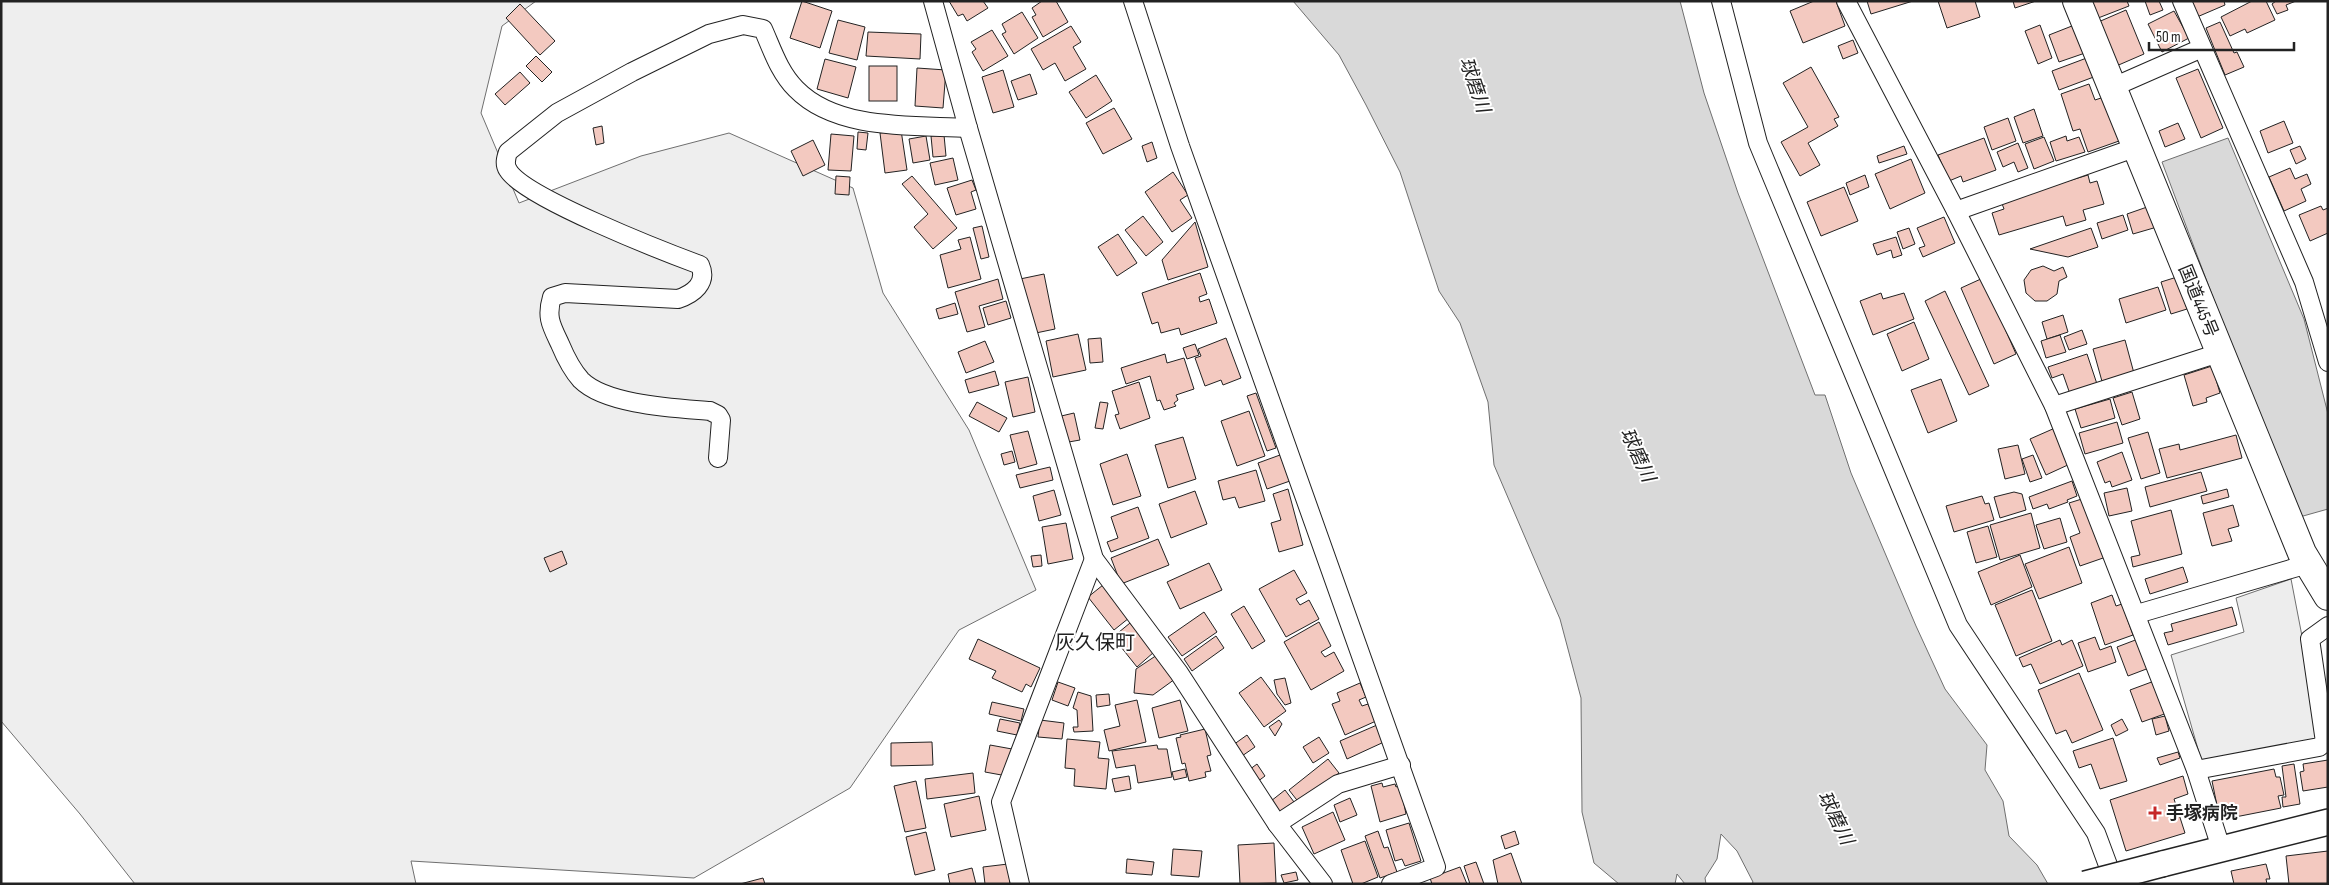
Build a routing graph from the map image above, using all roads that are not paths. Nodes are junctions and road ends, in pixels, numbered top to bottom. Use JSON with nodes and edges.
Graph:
{"nodes":[{"id":1,"x":933,"y":1,"type":"edge"},
{"id":2,"x":1133,"y":1,"type":"edge"},
{"id":3,"x":1721,"y":1,"type":"edge"},
{"id":4,"x":1846,"y":1,"type":"edge"},
{"id":5,"x":2077,"y":1,"type":"edge"},
{"id":6,"x":2182,"y":1,"type":"edge"},
{"id":7,"x":2202,"y":48,"type":"junction"},
{"id":8,"x":2111,"y":88,"type":"junction"},
{"id":9,"x":968,"y":128,"type":"junction"},
{"id":10,"x":2138,"y":147,"type":"junction"},
{"id":11,"x":1956,"y":211,"type":"junction"},
{"id":12,"x":2219,"y":352,"type":"junction"},
{"id":13,"x":2328,"y":362,"type":"edge"},
{"id":14,"x":2054,"y":406,"type":"junction"},
{"id":15,"x":718,"y":458,"type":"dead end"},
{"id":16,"x":1094,"y":559,"type":"junction"},
{"id":17,"x":2308,"y":564,"type":"junction"},
{"id":18,"x":2328,"y":596,"type":"edge"},
{"id":19,"x":2137,"y":614,"type":"junction"},
{"id":20,"x":2328,"y":626,"type":"edge"},
{"id":21,"x":1401,"y":765,"type":"junction"},
{"id":22,"x":2196,"y":770,"type":"junction"},
{"id":23,"x":2328,"y":822,"type":"edge"},
{"id":24,"x":1278,"y":824,"type":"junction"},
{"id":25,"x":2221,"y":848,"type":"junction"},
{"id":26,"x":1020,"y":884,"type":"edge"},
{"id":27,"x":1324,"y":884,"type":"edge"},
{"id":28,"x":1391,"y":884,"type":"edge"},
{"id":29,"x":2084,"y":884,"type":"edge"},
{"id":30,"x":2115,"y":884,"type":"edge"}],
"edges":[{"from":1,"to":9,"type":"street"},
{"from":2,"to":21,"type":"street"},
{"from":3,"to":30,"type":"street"},
{"from":4,"to":11,"type":"street"},
{"from":5,"to":8,"type":"highway","name":"国道445号"},
{"from":6,"to":7,"type":"street"},
{"from":7,"to":8,"type":"street"},
{"from":7,"to":13,"type":"street"},
{"from":8,"to":10,"type":"highway","name":"国道445号"},
{"from":9,"to":15,"type":"street"},
{"from":9,"to":16,"type":"street"},
{"from":10,"to":11,"type":"street"},
{"from":10,"to":12,"type":"highway","name":"国道445号"},
{"from":11,"to":14,"type":"street"},
{"from":12,"to":14,"type":"street"},
{"from":12,"to":17,"type":"highway","name":"国道445号"},
{"from":14,"to":19,"type":"street"},
{"from":16,"to":24,"type":"street"},
{"from":16,"to":26,"type":"street"},
{"from":17,"to":18,"type":"highway","name":"国道445号"},
{"from":17,"to":19,"type":"street"},
{"from":19,"to":22,"type":"street"},
{"from":20,"to":22,"type":"street"},
{"from":21,"to":24,"type":"street"},
{"from":21,"to":28,"type":"street"},
{"from":22,"to":25,"type":"street"},
{"from":23,"to":25,"type":"street"},
{"from":24,"to":27,"type":"street"},
{"from":25,"to":29,"type":"street","bridge":true}]}
